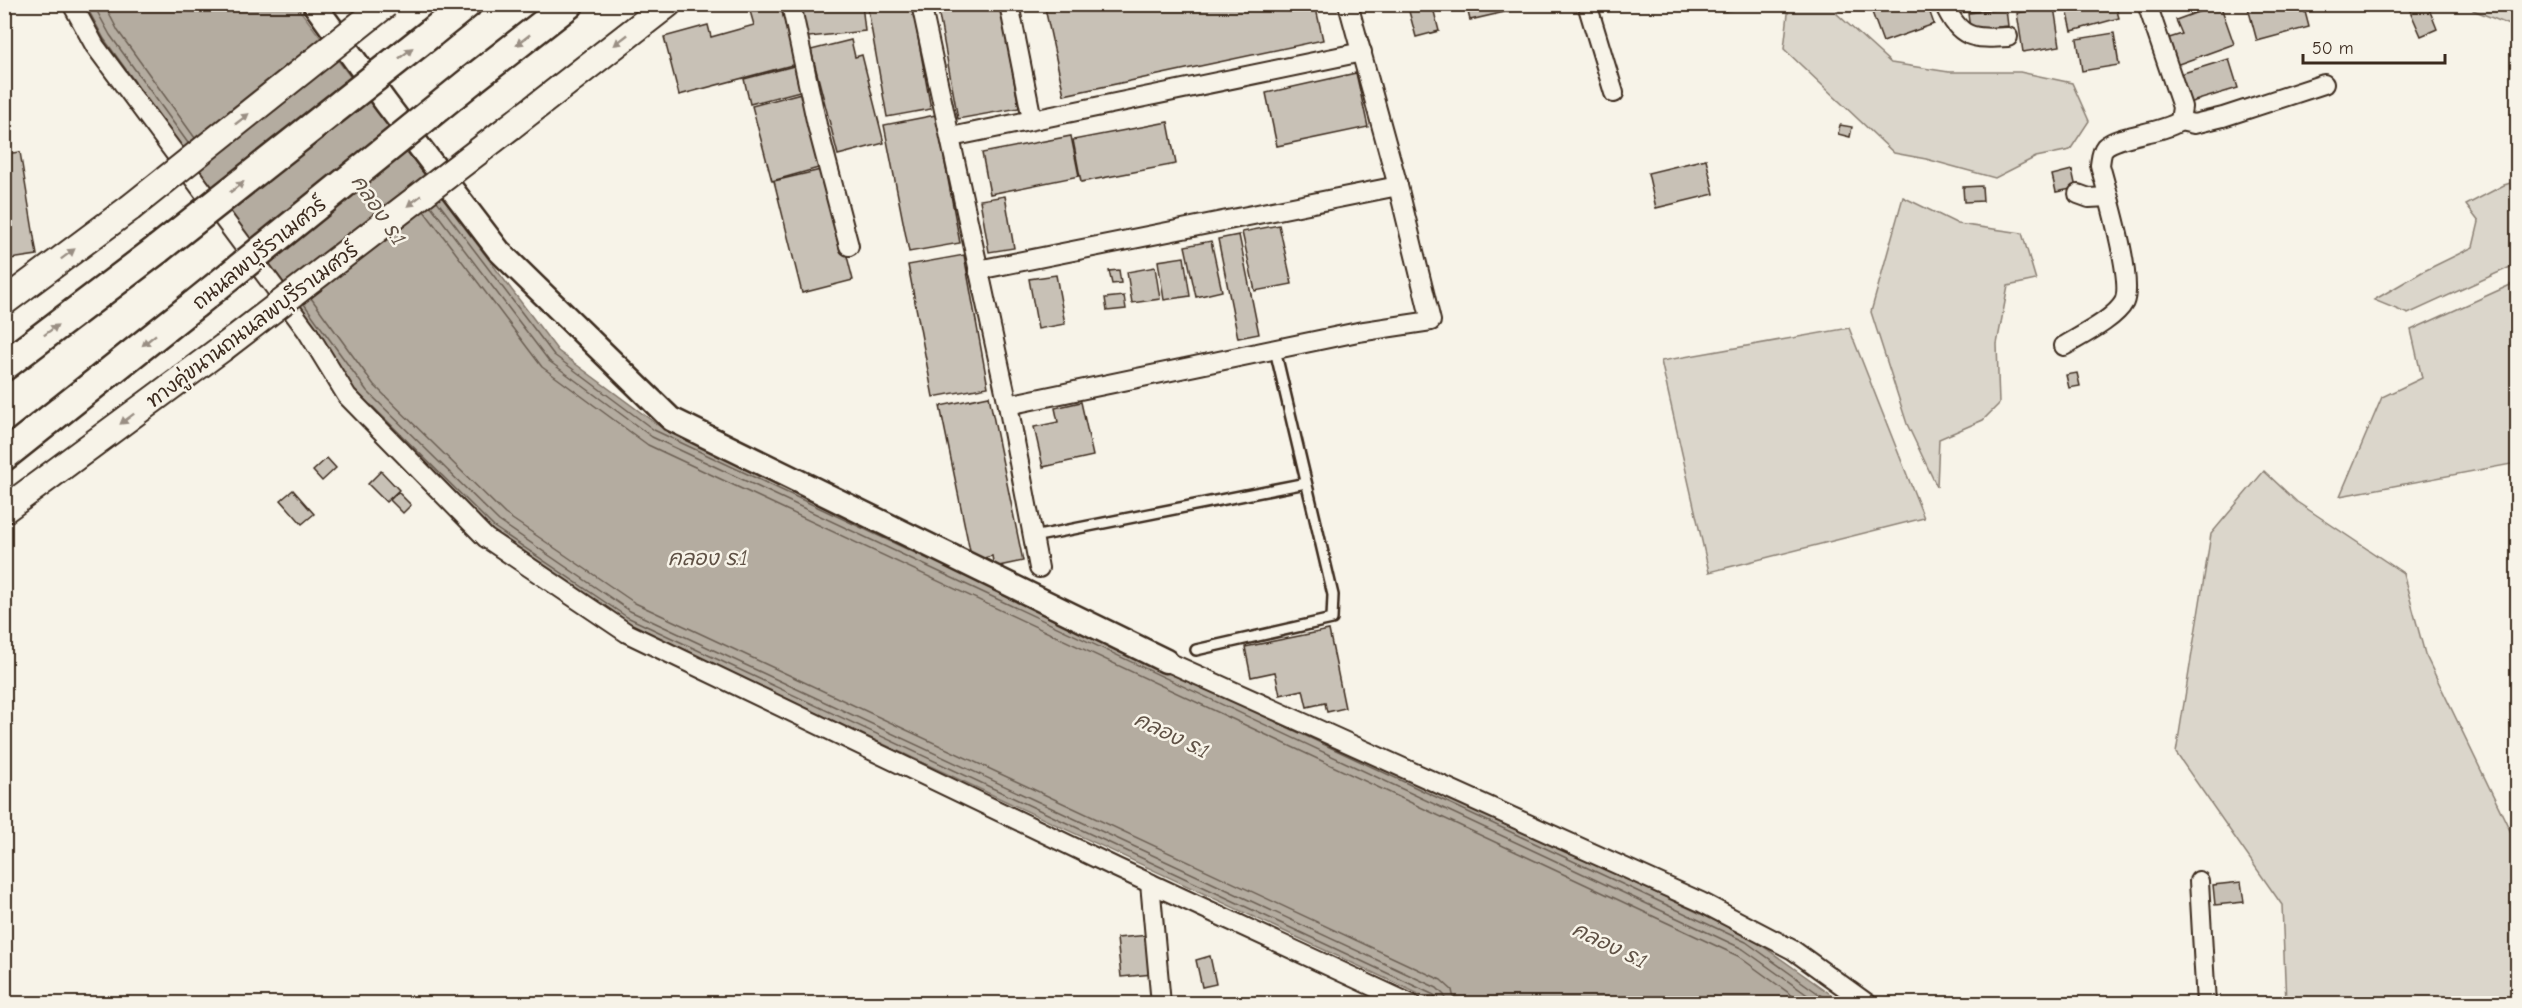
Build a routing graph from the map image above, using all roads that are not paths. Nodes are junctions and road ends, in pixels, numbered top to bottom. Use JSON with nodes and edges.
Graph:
{"nodes":[{"id":1,"x":72,"y":4,"type":"edge"},
{"id":2,"x":314,"y":4,"type":"edge"},
{"id":3,"x":386,"y":4,"type":"edge"},
{"id":4,"x":467,"y":4,"type":"edge"},
{"id":5,"x":569,"y":4,"type":"edge"},
{"id":6,"x":668,"y":4,"type":"edge"},
{"id":7,"x":791,"y":4,"type":"edge"},
{"id":8,"x":921,"y":4,"type":"edge"},
{"id":9,"x":1010,"y":4,"type":"edge"},
{"id":10,"x":1348,"y":4,"type":"edge"},
{"id":11,"x":1587,"y":4,"type":"edge"},
{"id":12,"x":1944,"y":4,"type":"edge"},
{"id":13,"x":2147,"y":4,"type":"edge"},
{"id":14,"x":2008,"y":36,"type":"dead end"},
{"id":15,"x":1362,"y":52,"type":"junction"},
{"id":16,"x":2324,"y":84,"type":"dead end"},
{"id":17,"x":1614,"y":93,"type":"dead end"},
{"id":18,"x":1032,"y":120,"type":"junction"},
{"id":19,"x":2180,"y":121,"type":"junction"},
{"id":20,"x":951,"y":136,"type":"junction"},
{"id":21,"x":1398,"y":186,"type":"junction"},
{"id":22,"x":2078,"y":194,"type":"dead end"},
{"id":23,"x":2108,"y":197,"type":"junction"},
{"id":24,"x":849,"y":246,"type":"dead end"},
{"id":25,"x":978,"y":270,"type":"junction"},
{"id":26,"x":4,"y":302,"type":"edge"},
{"id":27,"x":2064,"y":346,"type":"dead end"},
{"id":28,"x":1275,"y":350,"type":"junction"},
{"id":29,"x":4,"y":366,"type":"edge"},
{"id":30,"x":1008,"y":405,"type":"junction"},
{"id":31,"x":4,"y":456,"type":"edge"},
{"id":32,"x":1306,"y":483,"type":"junction"},
{"id":33,"x":4,"y":510,"type":"edge"},
{"id":34,"x":1033,"y":537,"type":"junction"},
{"id":35,"x":1039,"y":568,"type":"dead end"},
{"id":36,"x":1196,"y":650,"type":"dead end"},
{"id":37,"x":1166,"y":661,"type":"joint"},
{"id":38,"x":2199,"y":881,"type":"dead end"},
{"id":39,"x":1150,"y":883,"type":"junction"},
{"id":40,"x":1392,"y":999,"type":"edge"},
{"id":41,"x":1161,"y":1004,"type":"edge"},
{"id":42,"x":1411,"y":1004,"type":"edge"},
{"id":43,"x":1868,"y":1004,"type":"edge"},
{"id":44,"x":2206,"y":1004,"type":"edge"}],
"edges":[{"from":1,"to":39,"type":"street"},
{"from":2,"to":37,"type":"street"},
{"from":26,"to":3,"type":"main road","one_way":true,"bridge":true},
{"from":29,"to":4,"type":"main road","one_way":true,"bridge":true},
{"from":5,"to":31,"type":"main road","name":"ถนนลพบุรีราเมศวร์","one_way":true,"bridge":true},
{"from":6,"to":33,"type":"main road","name":"ทางคู่ขนานถนนลพบุรีราเมศวร์","one_way":true,"bridge":true},
{"from":7,"to":24,"type":"street"},
{"from":8,"to":20,"type":"street"},
{"from":9,"to":18,"type":"street"},
{"from":10,"to":15,"type":"street"},
{"from":11,"to":17,"type":"street"},
{"from":12,"to":14,"type":"street"},
{"from":13,"to":19,"type":"street"},
{"from":15,"to":18,"type":"street"},
{"from":15,"to":21,"type":"street"},
{"from":16,"to":19,"type":"street"},
{"from":18,"to":20,"type":"street"},
{"from":19,"to":23,"type":"street"},
{"from":20,"to":25,"type":"street"},
{"from":21,"to":25,"type":"street"},
{"from":21,"to":28,"type":"street"},
{"from":22,"to":23,"type":"street"},
{"from":23,"to":27,"type":"street"},
{"from":25,"to":30,"type":"street"},
{"from":28,"to":30,"type":"street"},
{"from":28,"to":32,"type":"lane"},
{"from":30,"to":34,"type":"street"},
{"from":32,"to":34,"type":"lane"},
{"from":32,"to":36,"type":"lane"},
{"from":34,"to":35,"type":"street"},
{"from":37,"to":43,"type":"street"},
{"from":38,"to":44,"type":"street"},
{"from":39,"to":40,"type":"street"},
{"from":39,"to":41,"type":"street"},
{"from":40,"to":42,"type":"street"}]}
